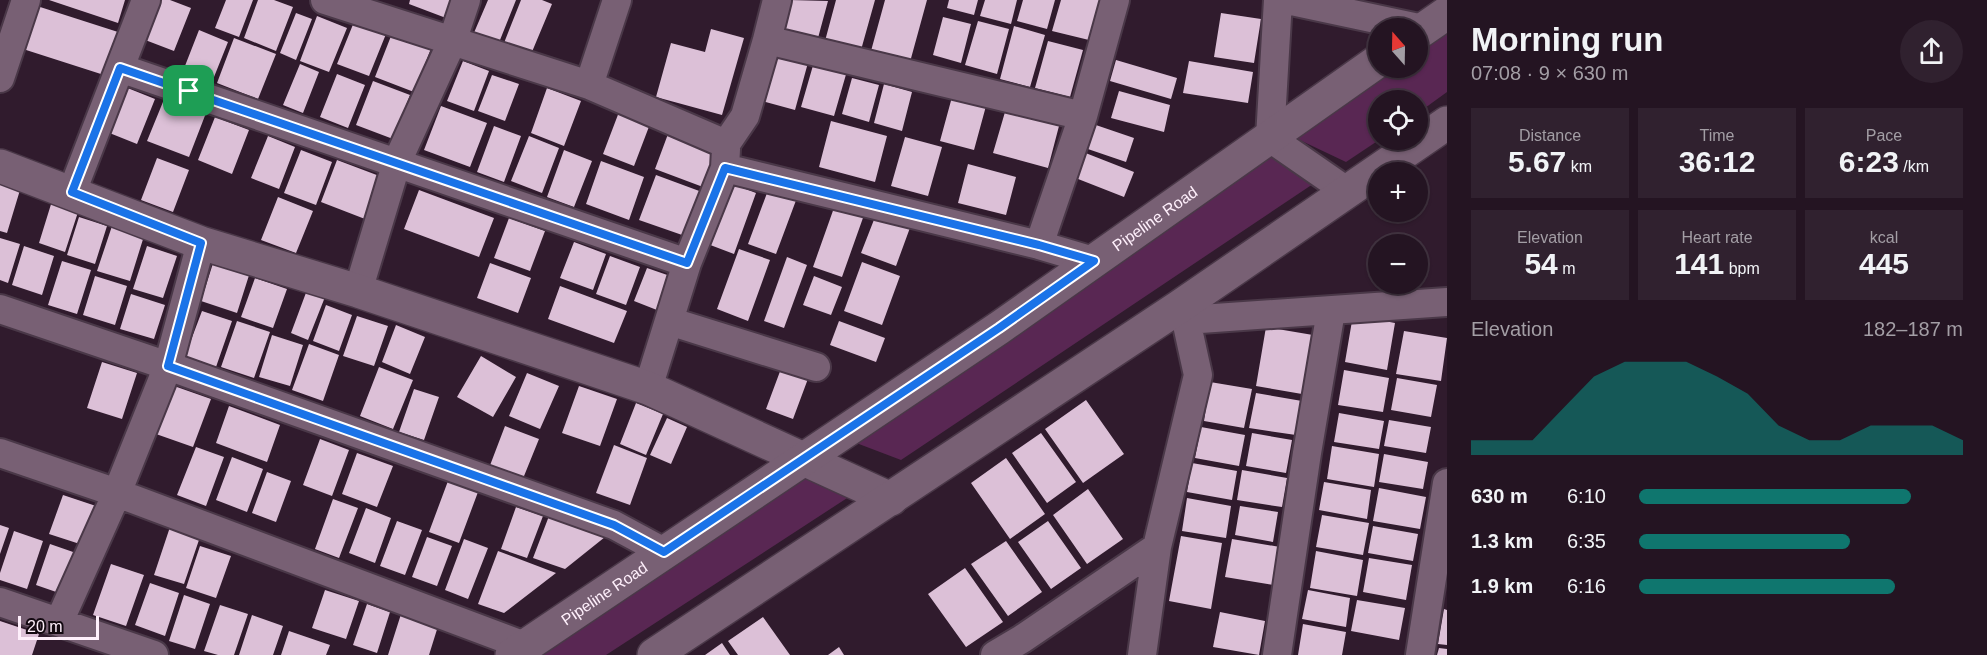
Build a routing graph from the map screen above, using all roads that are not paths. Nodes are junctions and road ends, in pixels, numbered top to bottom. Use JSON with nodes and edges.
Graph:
{"nodes":[{"id":1,"x":26,"y":0,"type":"edge"},
{"id":2,"x":146,"y":0,"type":"edge"},
{"id":3,"x":326,"y":0,"type":"edge"},
{"id":4,"x":466,"y":0,"type":"edge"},
{"id":5,"x":617,"y":0,"type":"edge"},
{"id":6,"x":777,"y":0,"type":"edge"},
{"id":7,"x":1115,"y":0,"type":"edge"},
{"id":8,"x":1278,"y":0,"type":"edge"},
{"id":9,"x":1287,"y":0,"type":"edge"},
{"id":10,"x":1429,"y":25,"type":"edge"},
{"id":11,"x":767,"y":40,"type":"junction"},
{"id":12,"x":452,"y":42,"type":"junction"},
{"id":13,"x":120,"y":68,"type":"junction"},
{"id":14,"x":1368,"y":68,"type":"edge"},
{"id":15,"x":0,"y":78,"type":"edge"},
{"id":16,"x":590,"y":85,"type":"junction"},
{"id":17,"x":1083,"y":116,"type":"junction"},
{"id":18,"x":1447,"y":123,"type":"edge"},
{"id":19,"x":1270,"y":138,"type":"junction"},
{"id":20,"x":725,"y":156,"type":"junction"},
{"id":21,"x":397,"y":162,"type":"junction"},
{"id":22,"x":0,"y":166,"type":"edge"},
{"id":23,"x":72,"y":192,"type":"junction"},
{"id":24,"x":1348,"y":192,"type":"junction"},
{"id":25,"x":201,"y":243,"type":"junction"},
{"id":26,"x":1039,"y":245,"type":"junction"},
{"id":27,"x":1094,"y":261,"type":"junction"},
{"id":28,"x":687,"y":263,"type":"junction"},
{"id":29,"x":358,"y":291,"type":"junction"},
{"id":30,"x":1447,"y":302,"type":"edge"},
{"id":31,"x":0,"y":309,"type":"edge"},
{"id":32,"x":1331,"y":311,"type":"junction"},
{"id":33,"x":1183,"y":314,"type":"junction"},
{"id":34,"x":669,"y":321,"type":"junction"},
{"id":35,"x":168,"y":366,"type":"junction"},
{"id":36,"x":816,"y":367,"type":"dead end"},
{"id":37,"x":648,"y":388,"type":"junction"},
{"id":38,"x":0,"y":453,"type":"edge"},
{"id":39,"x":803,"y":459,"type":"junction"},
{"id":40,"x":1447,"y":483,"type":"edge"},
{"id":41,"x":117,"y":494,"type":"junction"},
{"id":42,"x":891,"y":499,"type":"junction"},
{"id":43,"x":1157,"y":547,"type":"junction"},
{"id":44,"x":664,"y":552,"type":"junction"},
{"id":45,"x":0,"y":602,"type":"edge"},
{"id":46,"x":59,"y":622,"type":"junction"},
{"id":47,"x":518,"y":650,"type":"edge"},
{"id":48,"x":154,"y":655,"type":"edge"},
{"id":49,"x":654,"y":655,"type":"edge"},
{"id":50,"x":995,"y":655,"type":"edge"},
{"id":51,"x":1142,"y":655,"type":"edge"},
{"id":52,"x":1278,"y":655,"type":"edge"},
{"id":53,"x":1420,"y":655,"type":"edge"}],
"edges":[{"from":1,"to":15,"type":"street"},
{"from":2,"to":13,"type":"street"},
{"from":3,"to":12,"type":"street"},
{"from":4,"to":12,"type":"street"},
{"from":5,"to":16,"type":"street"},
{"from":6,"to":11,"type":"street"},
{"from":7,"to":17,"type":"street"},
{"from":8,"to":19,"type":"street"},
{"from":9,"to":10,"type":"street"},
{"from":11,"to":17,"type":"street"},
{"from":11,"to":20,"type":"street"},
{"from":12,"to":16,"type":"street"},
{"from":12,"to":21,"type":"street"},
{"from":13,"to":21,"type":"street"},
{"from":13,"to":23,"type":"street"},
{"from":14,"to":19,"type":"main road","name":"Pipeline Road"},
{"from":16,"to":20,"type":"street"},
{"from":17,"to":26,"type":"street"},
{"from":18,"to":24,"type":"main road"},
{"from":19,"to":24,"type":"street"},
{"from":19,"to":27,"type":"main road","name":"Pipeline Road"},
{"from":20,"to":26,"type":"street"},
{"from":20,"to":28,"type":"street"},
{"from":21,"to":28,"type":"street"},
{"from":21,"to":29,"type":"street"},
{"from":22,"to":23,"type":"main road"},
{"from":23,"to":25,"type":"main road"},
{"from":24,"to":33,"type":"main road"},
{"from":25,"to":29,"type":"main road"},
{"from":25,"to":35,"type":"street"},
{"from":26,"to":27,"type":"street"},
{"from":27,"to":39,"type":"main road","name":"Pipeline Road"},
{"from":28,"to":34,"type":"street"},
{"from":29,"to":37,"type":"main road"},
{"from":30,"to":32,"type":"street"},
{"from":31,"to":35,"type":"street"},
{"from":32,"to":33,"type":"street"},
{"from":32,"to":52,"type":"street"},
{"from":33,"to":42,"type":"main road"},
{"from":33,"to":43,"type":"street"},
{"from":34,"to":36,"type":"street"},
{"from":34,"to":37,"type":"street"},
{"from":35,"to":41,"type":"street"},
{"from":35,"to":44,"type":"street"},
{"from":37,"to":39,"type":"main road"},
{"from":38,"to":41,"type":"street"},
{"from":39,"to":42,"type":"main road"},
{"from":39,"to":44,"type":"main road","name":"Pipeline Road"},
{"from":40,"to":53,"type":"street"},
{"from":41,"to":46,"type":"street"},
{"from":41,"to":47,"type":"street"},
{"from":42,"to":49,"type":"main road"},
{"from":43,"to":50,"type":"street"},
{"from":43,"to":51,"type":"street"},
{"from":44,"to":47,"type":"main road","name":"Pipeline Road"},
{"from":45,"to":46,"type":"street"},
{"from":46,"to":48,"type":"street"}]}
